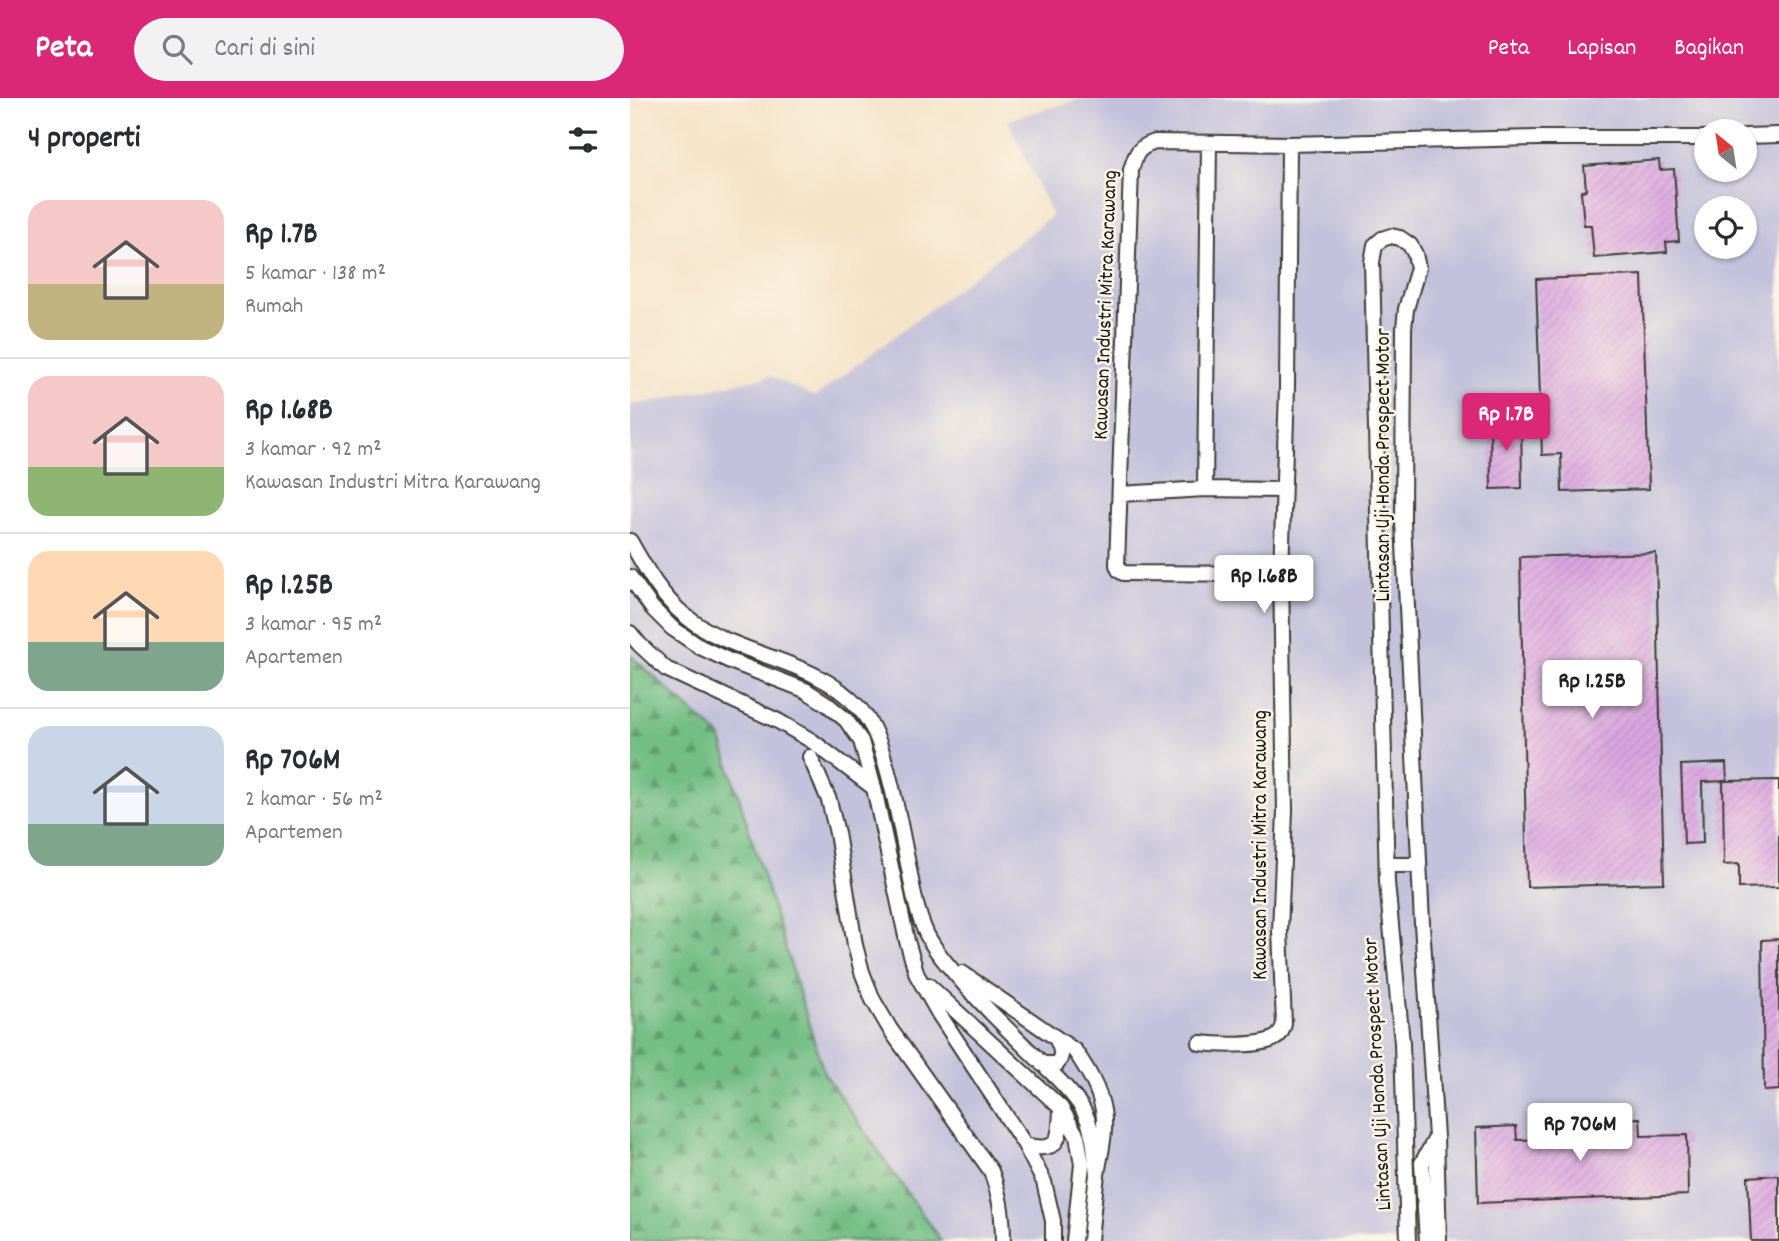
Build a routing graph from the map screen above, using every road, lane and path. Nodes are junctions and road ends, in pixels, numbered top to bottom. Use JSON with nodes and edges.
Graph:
{"nodes":[{"id":1,"x":1779,"y":135,"type":"edge"},
{"id":2,"x":1757,"y":136,"type":"edge"},
{"id":3,"x":1694,"y":138,"type":"edge"},
{"id":4,"x":1209,"y":143,"type":"junction"},
{"id":5,"x":1289,"y":144,"type":"junction"},
{"id":6,"x":1205,"y":489,"type":"junction"},
{"id":7,"x":1283,"y":490,"type":"junction"},
{"id":8,"x":1120,"y":494,"type":"junction"},
{"id":9,"x":630,"y":541,"type":"edge"},
{"id":10,"x":1281,"y":574,"type":"junction"},
{"id":11,"x":630,"y":577,"type":"edge"},
{"id":12,"x":630,"y":633,"type":"edge"},
{"id":13,"x":810,"y":757,"type":"dead end"},
{"id":14,"x":874,"y":788,"type":"junction"},
{"id":15,"x":1419,"y":865,"type":"junction"},
{"id":16,"x":1387,"y":866,"type":"junction"},
{"id":17,"x":941,"y":959,"type":"junction"},
{"id":18,"x":917,"y":975,"type":"junction"},
{"id":19,"x":1056,"y":1038,"type":"junction"},
{"id":20,"x":1200,"y":1043,"type":"dead end"},
{"id":21,"x":1042,"y":1064,"type":"junction"},
{"id":22,"x":1061,"y":1108,"type":"junction"},
{"id":23,"x":1436,"y":1137,"type":"junction"},
{"id":24,"x":1026,"y":1145,"type":"junction"},
{"id":25,"x":1097,"y":1175,"type":"junction"},
{"id":26,"x":1003,"y":1241,"type":"edge"},
{"id":27,"x":1053,"y":1241,"type":"edge"},
{"id":28,"x":1074,"y":1241,"type":"edge"},
{"id":29,"x":1090,"y":1241,"type":"edge"},
{"id":30,"x":1408,"y":1241,"type":"edge"},
{"id":31,"x":1427,"y":1241,"type":"edge"},
{"id":32,"x":1439,"y":1241,"type":"edge"}],
"edges":[{"from":1,"to":2,"type":"street"},
{"from":3,"to":5,"type":"street","name":"Kawasan Industri Mitra Karawang"},
{"from":4,"to":5,"type":"street","name":"Kawasan Industri Mitra Karawang"},
{"from":4,"to":6,"type":"street"},
{"from":4,"to":8,"type":"street","name":"Kawasan Industri Mitra Karawang"},
{"from":5,"to":7,"type":"street","name":"Kawasan Industri Mitra Karawang"},
{"from":6,"to":7,"type":"street"},
{"from":6,"to":8,"type":"street"},
{"from":7,"to":10,"type":"street","name":"Kawasan Industri Mitra Karawang"},
{"from":8,"to":10,"type":"street","name":"Kawasan Industri Mitra Karawang"},
{"from":9,"to":17,"type":"street"},
{"from":10,"to":20,"type":"street","name":"Kawasan Industri Mitra Karawang"},
{"from":11,"to":14,"type":"street"},
{"from":12,"to":14,"type":"street"},
{"from":13,"to":26,"type":"street"},
{"from":14,"to":18,"type":"street"},
{"from":15,"to":16,"type":"street"},
{"from":15,"to":16,"type":"street","name":"Lintasan Uji Honda Prospect Motor"},
{"from":15,"to":23,"type":"street","name":"Lintasan Uji Honda Prospect Motor"},
{"from":16,"to":30,"type":"street","name":"Lintasan Uji Honda Prospect Motor"},
{"from":17,"to":19,"type":"street"},
{"from":17,"to":21,"type":"street"},
{"from":18,"to":22,"type":"street"},
{"from":18,"to":24,"type":"street"},
{"from":19,"to":21,"type":"street"},
{"from":19,"to":25,"type":"street"},
{"from":21,"to":25,"type":"street"},
{"from":22,"to":24,"type":"street"},
{"from":22,"to":28,"type":"street"},
{"from":23,"to":31,"type":"street","name":"Lintasan Uji Honda Prospect Motor"},
{"from":23,"to":32,"type":"street","name":"Lintasan Uji Honda Prospect Motor"},
{"from":24,"to":27,"type":"street"},
{"from":25,"to":29,"type":"street"}]}
